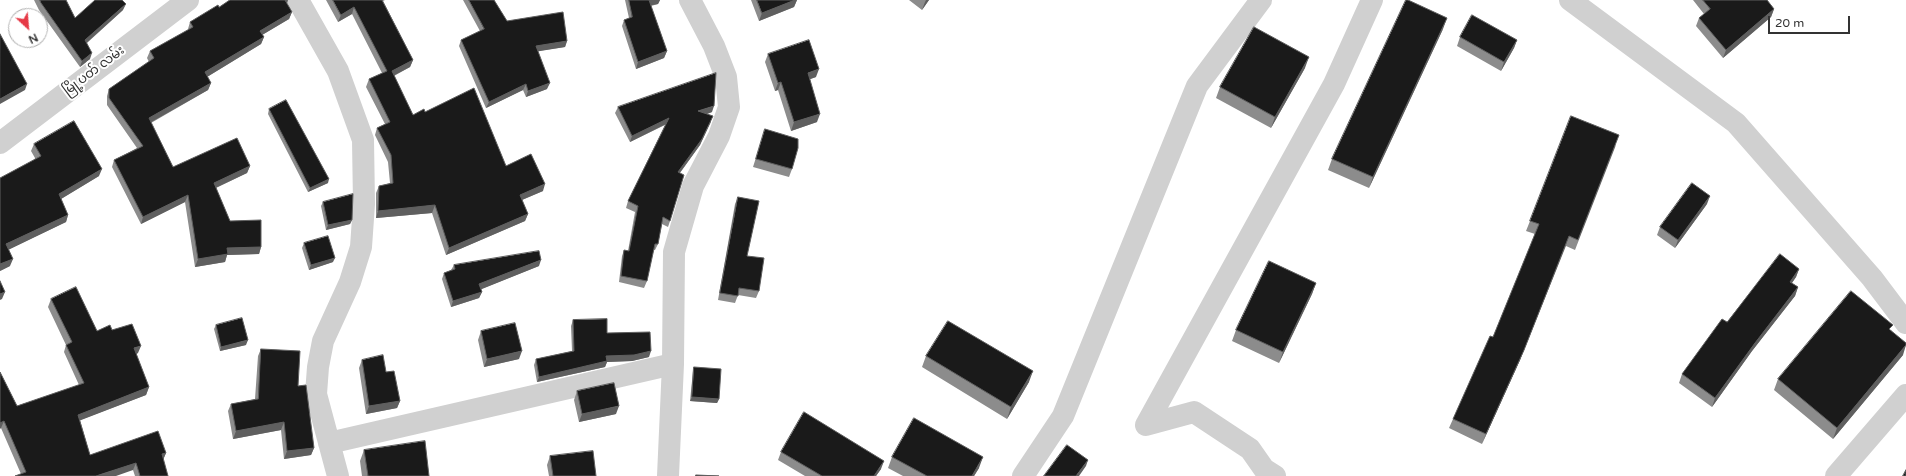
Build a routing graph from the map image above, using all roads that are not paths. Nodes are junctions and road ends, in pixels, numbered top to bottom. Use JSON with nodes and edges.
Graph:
{"nodes":[{"id":1,"x":188,"y":0,"type":"edge"},
{"id":2,"x":298,"y":0,"type":"edge"},
{"id":3,"x":690,"y":0,"type":"edge"},
{"id":4,"x":1261,"y":0,"type":"edge"},
{"id":5,"x":1372,"y":0,"type":"edge"},
{"id":6,"x":1570,"y":0,"type":"edge"},
{"id":7,"x":0,"y":143,"type":"edge"},
{"id":8,"x":1906,"y":323,"type":"edge"},
{"id":9,"x":673,"y":364,"type":"junction"},
{"id":10,"x":1906,"y":395,"type":"edge"},
{"id":11,"x":329,"y":443,"type":"junction"},
{"id":12,"x":338,"y":476,"type":"edge"},
{"id":13,"x":668,"y":476,"type":"edge"},
{"id":14,"x":1023,"y":476,"type":"edge"},
{"id":15,"x":1275,"y":476,"type":"edge"},
{"id":16,"x":1836,"y":476,"type":"edge"}],
"edges":[{"from":1,"to":7,"type":"street","name":"မြို့ပတ် လမ်း"},
{"from":2,"to":11,"type":"street"},
{"from":3,"to":9,"type":"street"},
{"from":4,"to":14,"type":"street"},
{"from":5,"to":15,"type":"street"},
{"from":6,"to":8,"type":"street"},
{"from":9,"to":11,"type":"street"},
{"from":9,"to":13,"type":"street"},
{"from":10,"to":16,"type":"street"},
{"from":11,"to":12,"type":"street"}]}
